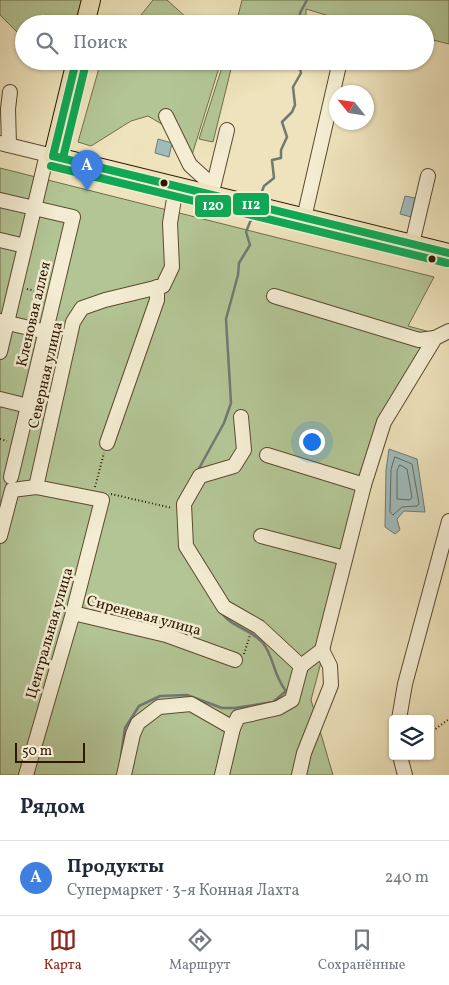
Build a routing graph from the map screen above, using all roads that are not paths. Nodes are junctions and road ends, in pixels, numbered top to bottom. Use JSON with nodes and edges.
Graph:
{"nodes":[{"id":1,"x":91,"y":0,"type":"edge"},
{"id":2,"x":88,"y":15,"type":"edge"},
{"id":3,"x":74,"y":70,"type":"edge"},
{"id":4,"x":338,"y":70,"type":"edge"},
{"id":5,"x":10,"y":92,"type":"dead end"},
{"id":6,"x":166,"y":116,"type":"dead end"},
{"id":7,"x":227,"y":130,"type":"dead end"},
{"id":8,"x":4,"y":144,"type":"edge"},
{"id":9,"x":50,"y":155,"type":"junction"},
{"id":10,"x":428,"y":176,"type":"dead end"},
{"id":11,"x":176,"y":187,"type":"junction"},
{"id":12,"x":213,"y":191,"type":"junction"},
{"id":13,"x":0,"y":200,"type":"edge"},
{"id":14,"x":34,"y":208,"type":"junction"},
{"id":15,"x":304,"y":218,"type":"junction"},
{"id":16,"x":0,"y":240,"type":"edge"},
{"id":17,"x":412,"y":244,"type":"junction"},
{"id":18,"x":25,"y":246,"type":"junction"},
{"id":19,"x":449,"y":254,"type":"edge"},
{"id":20,"x":158,"y":287,"type":"junction"},
{"id":21,"x":274,"y":296,"type":"dead end"},
{"id":22,"x":3,"y":322,"type":"edge"},
{"id":23,"x":449,"y":331,"type":"edge"},
{"id":24,"x":46,"y":332,"type":"junction"},
{"id":25,"x":436,"y":338,"type":"junction"},
{"id":26,"x":0,"y":352,"type":"edge"},
{"id":27,"x":0,"y":399,"type":"edge"},
{"id":28,"x":28,"y":406,"type":"junction"},
{"id":29,"x":241,"y":418,"type":"dead end"},
{"id":30,"x":107,"y":443,"type":"road end"},
{"id":31,"x":267,"y":455,"type":"dead end"},
{"id":32,"x":11,"y":477,"type":"dead end"},
{"id":33,"x":364,"y":484,"type":"junction"},
{"id":34,"x":36,"y":487,"type":"junction"},
{"id":35,"x":449,"y":521,"type":"edge"},
{"id":36,"x":0,"y":536,"type":"edge"},
{"id":37,"x":261,"y":536,"type":"dead end"},
{"id":38,"x":345,"y":558,"type":"junction"},
{"id":39,"x":73,"y":613,"type":"junction"},
{"id":40,"x":322,"y":650,"type":"junction"},
{"id":41,"x":235,"y":660,"type":"dead end"},
{"id":42,"x":301,"y":666,"type":"junction"},
{"id":43,"x":400,"y":715,"type":"edge"},
{"id":44,"x":233,"y":728,"type":"junction"},
{"id":45,"x":401,"y":760,"type":"edge"},
{"id":46,"x":26,"y":775,"type":"edge"},
{"id":47,"x":124,"y":775,"type":"edge"},
{"id":48,"x":222,"y":775,"type":"edge"},
{"id":49,"x":299,"y":775,"type":"edge"},
{"id":50,"x":405,"y":775,"type":"edge"}],
"edges":[{"from":1,"to":2,"type":"main road"},
{"from":3,"to":9,"type":"main road"},
{"from":4,"to":15,"type":"street"},
{"from":5,"to":8,"type":"street"},
{"from":6,"to":12,"type":"street"},
{"from":7,"to":12,"type":"street"},
{"from":8,"to":9,"type":"street"},
{"from":9,"to":11,"type":"main road"},
{"from":9,"to":14,"type":"street"},
{"from":10,"to":17,"type":"street"},
{"from":11,"to":12,"type":"main road"},
{"from":11,"to":20,"type":"street"},
{"from":12,"to":15,"type":"main road"},
{"from":13,"to":14,"type":"street"},
{"from":14,"to":18,"type":"street"},
{"from":14,"to":24,"type":"street","name":"Кленовая аллея"},
{"from":15,"to":17,"type":"main road"},
{"from":16,"to":18,"type":"street"},
{"from":17,"to":19,"type":"main road"},
{"from":18,"to":22,"type":"street"},
{"from":20,"to":30,"type":"street"},
{"from":20,"to":34,"type":"street","name":"Северная улица"},
{"from":21,"to":25,"type":"street"},
{"from":22,"to":24,"type":"street"},
{"from":22,"to":26,"type":"street"},
{"from":23,"to":25,"type":"street"},
{"from":24,"to":28,"type":"street","name":"Кленовая аллея"},
{"from":25,"to":33,"type":"street"},
{"from":27,"to":28,"type":"street"},
{"from":28,"to":32,"type":"street","name":"Кленовая аллея"},
{"from":29,"to":42,"type":"street"},
{"from":31,"to":33,"type":"street"},
{"from":33,"to":38,"type":"street"},
{"from":34,"to":36,"type":"street"},
{"from":34,"to":39,"type":"street","name":"Центральная улица"},
{"from":35,"to":43,"type":"street"},
{"from":37,"to":38,"type":"street"},
{"from":38,"to":40,"type":"street"},
{"from":39,"to":41,"type":"street","name":"Сиреневая улица"},
{"from":39,"to":46,"type":"street","name":"Центральная улица"},
{"from":40,"to":42,"type":"street"},
{"from":40,"to":49,"type":"street"},
{"from":42,"to":44,"type":"street"},
{"from":44,"to":47,"type":"street"},
{"from":44,"to":48,"type":"street"},
{"from":45,"to":50,"type":"street"}]}
